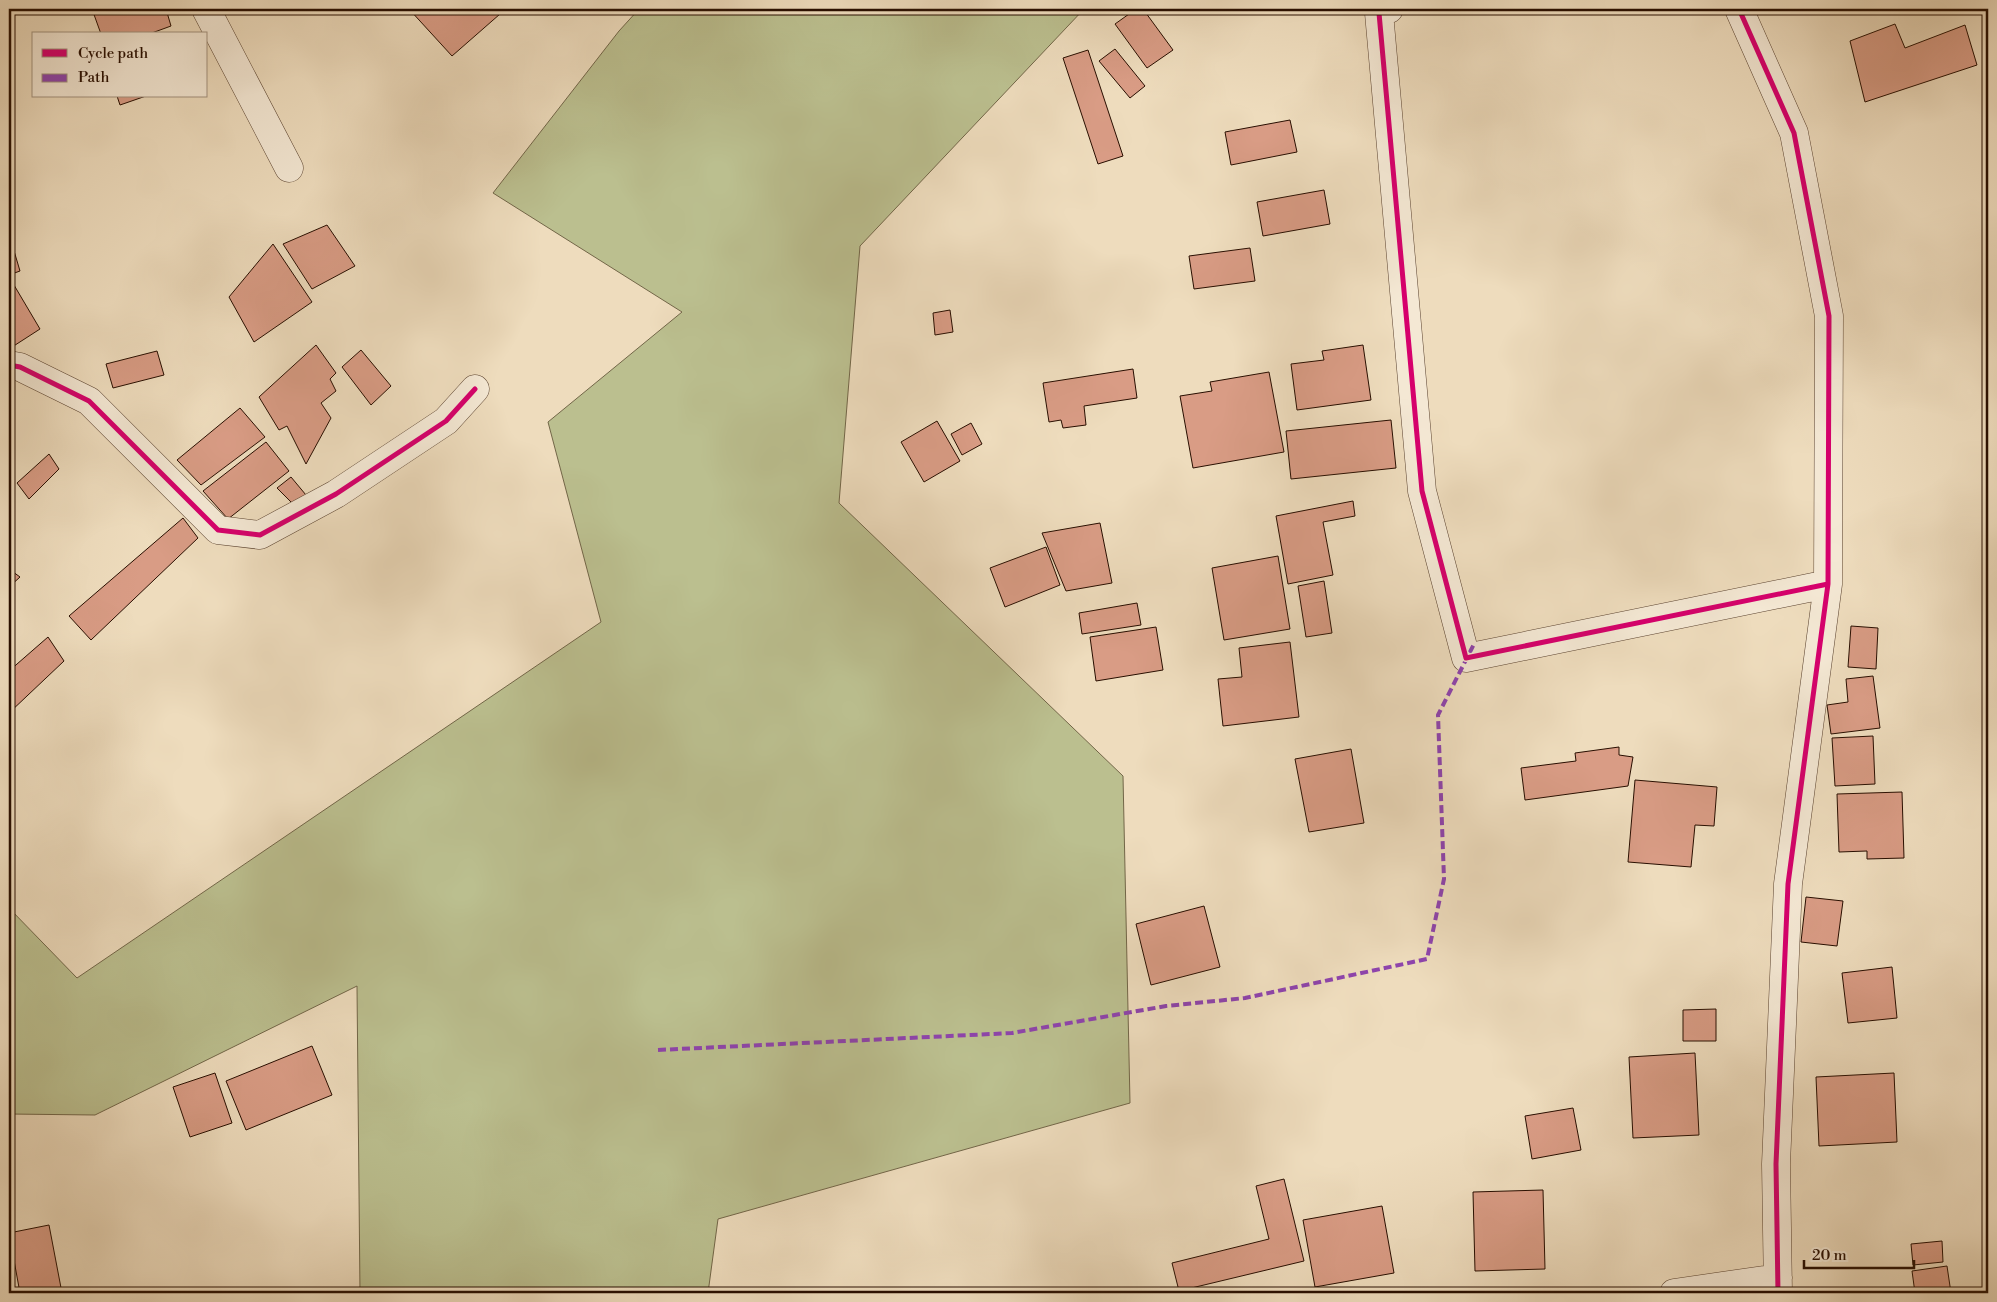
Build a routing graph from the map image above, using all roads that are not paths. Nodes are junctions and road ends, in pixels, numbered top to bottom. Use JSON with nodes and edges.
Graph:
{"nodes":[{"id":1,"x":1389,"y":9,"type":"edge"},
{"id":2,"x":1739,"y":9,"type":"edge"},
{"id":3,"x":215,"y":12,"type":"edge"},
{"id":4,"x":289,"y":168,"type":"dead end"},
{"id":5,"x":9,"y":366,"type":"edge"},
{"id":6,"x":475,"y":389,"type":"dead end"},
{"id":7,"x":1828,"y":584,"type":"junction"},
{"id":8,"x":1778,"y":1286,"type":"edge"},
{"id":9,"x":1674,"y":1293,"type":"edge"}],
"edges":[{"from":1,"to":7,"type":"street"},
{"from":2,"to":7,"type":"street"},
{"from":3,"to":4,"type":"street"},
{"from":5,"to":6,"type":"street"},
{"from":7,"to":8,"type":"street"},
{"from":8,"to":9,"type":"street"}]}
